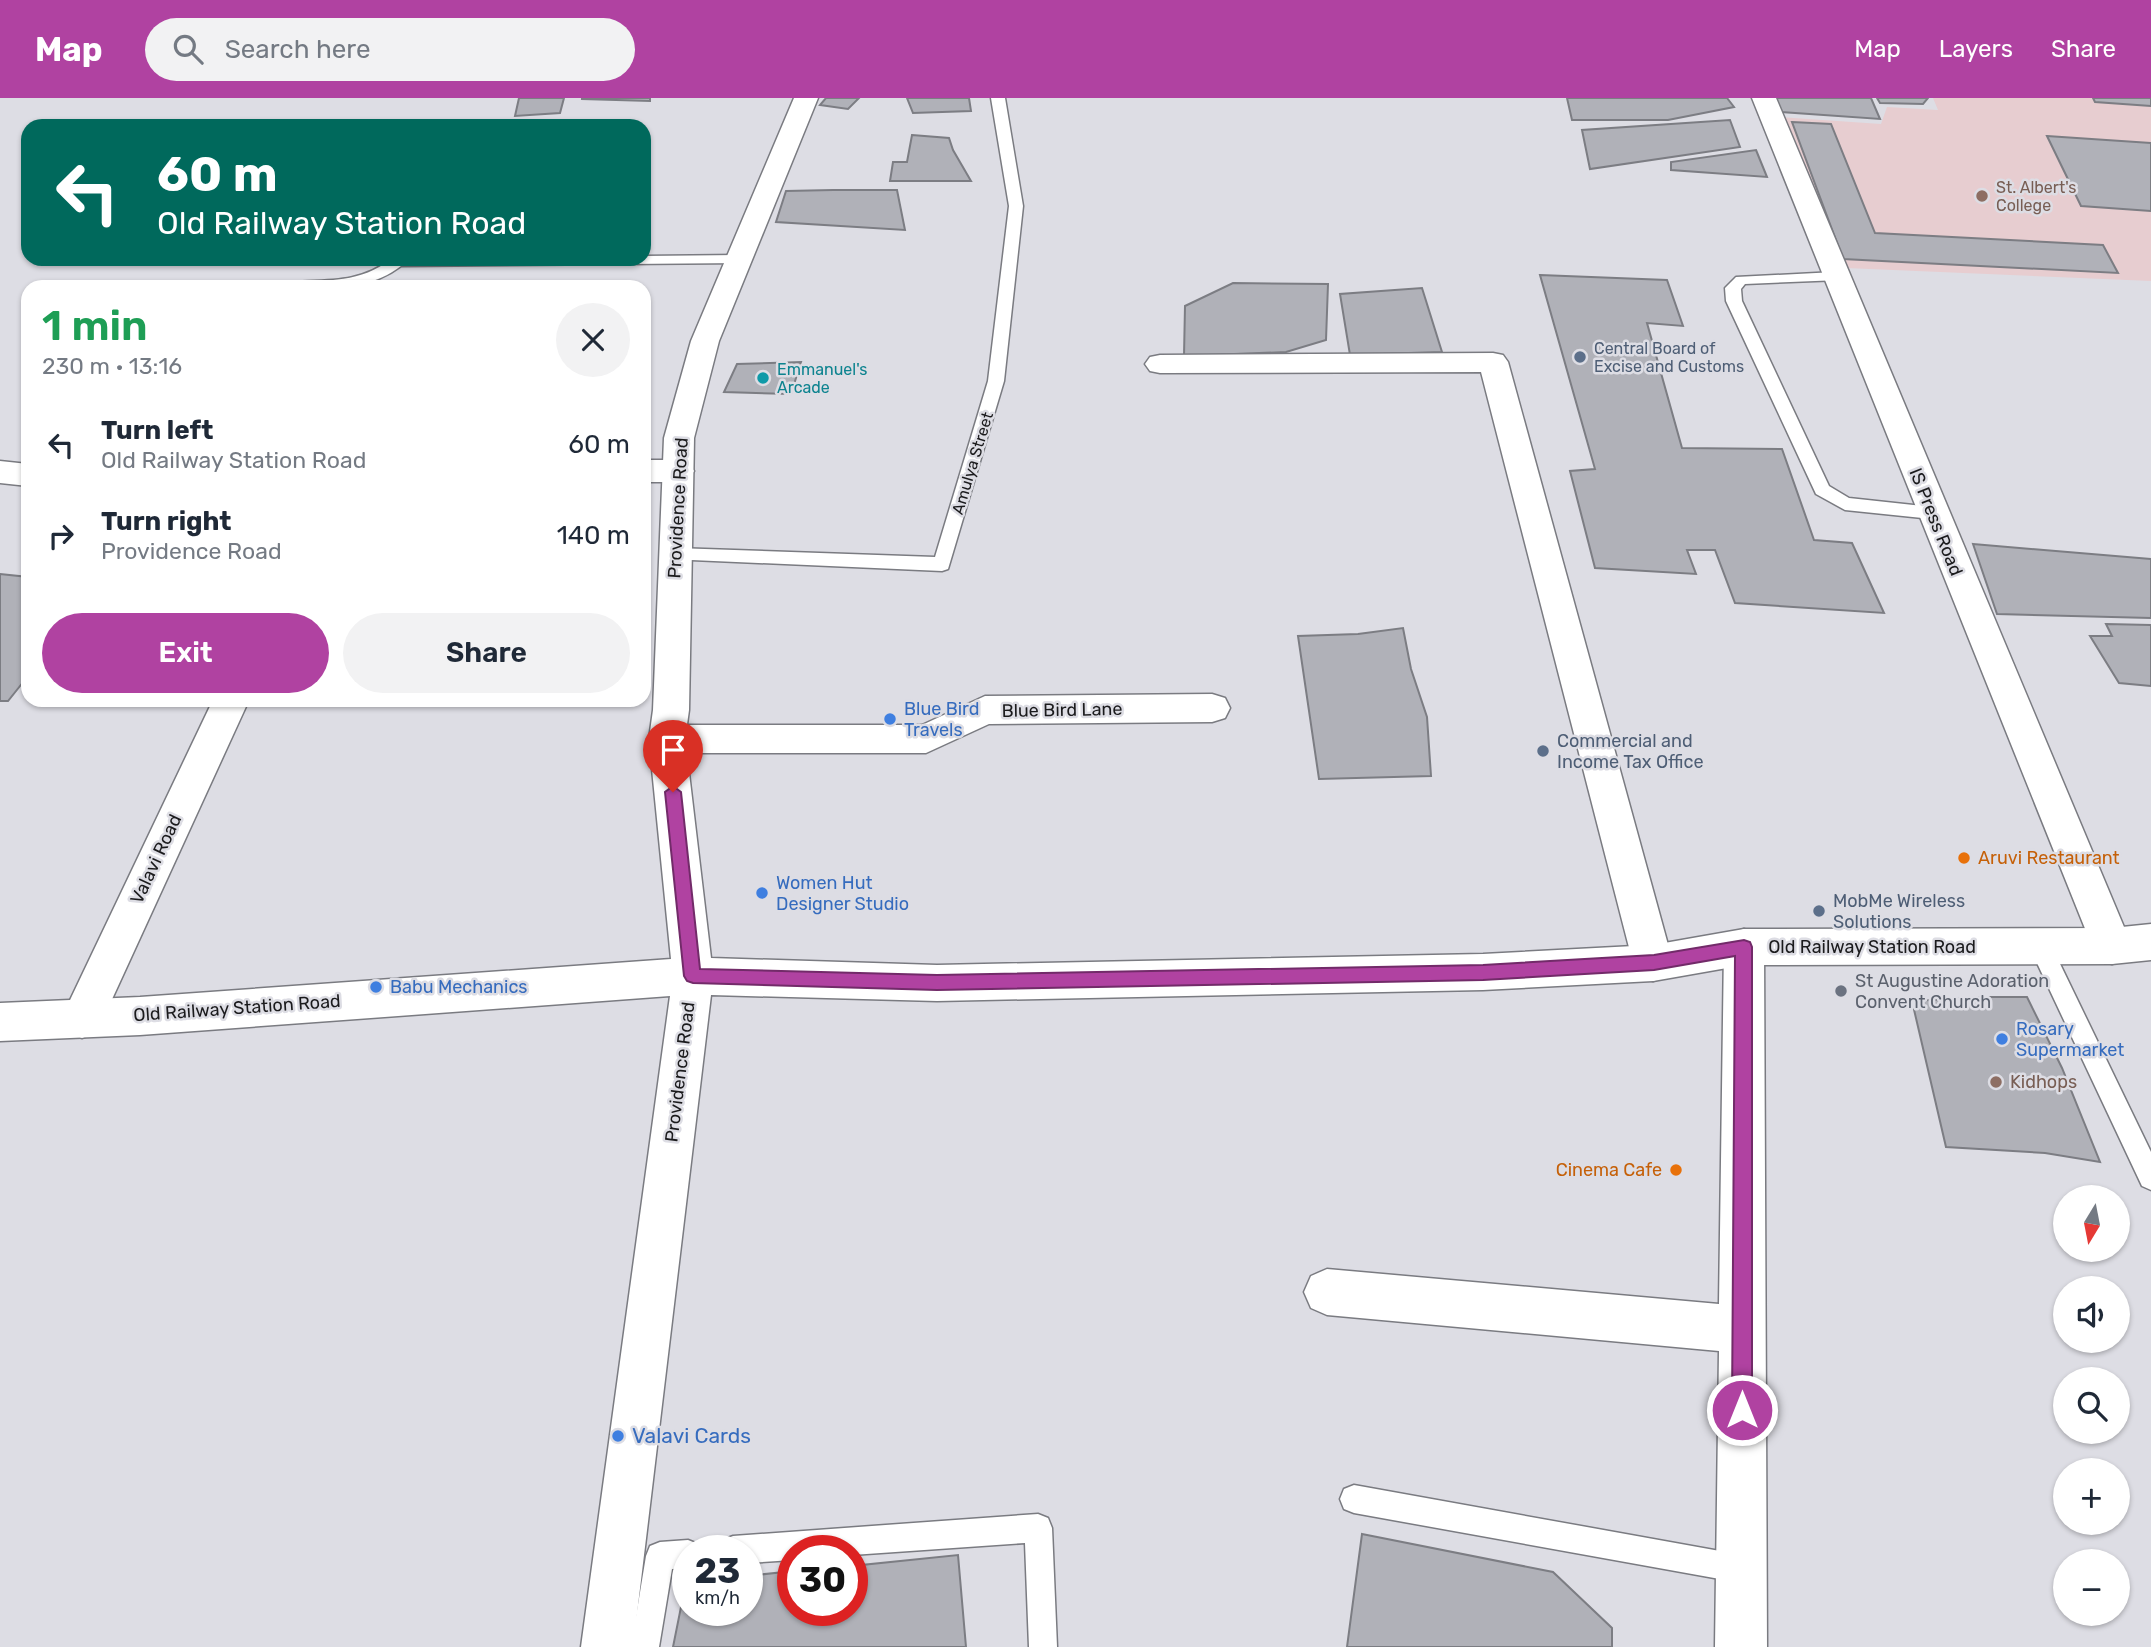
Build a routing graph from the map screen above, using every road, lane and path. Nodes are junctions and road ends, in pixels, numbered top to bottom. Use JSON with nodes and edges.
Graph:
{"nodes":[{"id":1,"x":806,"y":98,"type":"edge"},
{"id":2,"x":998,"y":98,"type":"edge"},
{"id":3,"x":1764,"y":98,"type":"edge"},
{"id":4,"x":739,"y":260,"type":"junction"},
{"id":5,"x":651,"y":261,"type":"edge"},
{"id":6,"x":393,"y":266,"type":"edge"},
{"id":7,"x":1835,"y":277,"type":"junction"},
{"id":8,"x":372,"y":280,"type":"edge"},
{"id":9,"x":1160,"y":364,"type":"dead end"},
{"id":10,"x":661,"y":471,"type":"edge"},
{"id":11,"x":0,"y":472,"type":"edge"},
{"id":12,"x":21,"y":474,"type":"edge"},
{"id":13,"x":1933,"y":513,"type":"junction"},
{"id":14,"x":675,"y":554,"type":"junction"},
{"id":15,"x":228,"y":707,"type":"edge"},
{"id":16,"x":1212,"y":708,"type":"dead end"},
{"id":17,"x":667,"y":739,"type":"junction"},
{"id":18,"x":2151,"y":942,"type":"edge"},
{"id":19,"x":2040,"y":946,"type":"junction"},
{"id":20,"x":2112,"y":946,"type":"junction"},
{"id":21,"x":1744,"y":947,"type":"junction"},
{"id":22,"x":1654,"y":963,"type":"junction"},
{"id":23,"x":693,"y":976,"type":"junction"},
{"id":24,"x":82,"y":1018,"type":"junction"},
{"id":25,"x":0,"y":1022,"type":"edge"},
{"id":26,"x":2151,"y":1178,"type":"edge"},
{"id":27,"x":1327,"y":1292,"type":"dead end"},
{"id":28,"x":1743,"y":1330,"type":"junction"},
{"id":29,"x":1354,"y":1499,"type":"dead end"},
{"id":30,"x":763,"y":1548,"type":"edge"},
{"id":31,"x":672,"y":1555,"type":"edge"},
{"id":32,"x":1742,"y":1569,"type":"junction"},
{"id":33,"x":607,"y":1647,"type":"edge"},
{"id":34,"x":645,"y":1647,"type":"edge"},
{"id":35,"x":1043,"y":1647,"type":"edge"},
{"id":36,"x":1741,"y":1647,"type":"edge"}],
"edges":[{"from":1,"to":4,"type":"street","name":"Providence Road"},
{"from":2,"to":14,"type":"lane","name":"Amulya Street"},
{"from":3,"to":7,"type":"street","name":"IS Press Road"},
{"from":4,"to":5,"type":"lane"},
{"from":4,"to":10,"type":"street","name":"Providence Road"},
{"from":6,"to":8,"type":"lane"},
{"from":7,"to":13,"type":"street","name":"IS Press Road"},
{"from":7,"to":13,"type":"lane"},
{"from":9,"to":22,"type":"street"},
{"from":10,"to":14,"type":"street","name":"Providence Road"},
{"from":11,"to":12,"type":"street"},
{"from":13,"to":20,"type":"street","name":"IS Press Road"},
{"from":14,"to":17,"type":"street","name":"Providence Road"},
{"from":15,"to":24,"type":"street","name":"Valavi Road"},
{"from":16,"to":17,"type":"street","name":"Blue Bird Lane"},
{"from":17,"to":23,"type":"street","name":"Providence Road"},
{"from":18,"to":20,"type":"street","name":"Old Railway Station Road"},
{"from":19,"to":20,"type":"street","name":"Old Railway Station Road"},
{"from":19,"to":21,"type":"street","name":"Old Railway Station Road"},
{"from":19,"to":26,"type":"lane"},
{"from":21,"to":22,"type":"street","name":"Old Railway Station Road"},
{"from":21,"to":28,"type":"street"},
{"from":22,"to":23,"type":"street","name":"Old Railway Station Road"},
{"from":23,"to":24,"type":"street","name":"Old Railway Station Road"},
{"from":23,"to":33,"type":"street","name":"Providence Road"},
{"from":24,"to":25,"type":"street","name":"Old Railway Station Road"},
{"from":27,"to":28,"type":"street"},
{"from":28,"to":32,"type":"street"},
{"from":29,"to":32,"type":"lane"},
{"from":30,"to":35,"type":"lane"},
{"from":31,"to":34,"type":"lane"},
{"from":32,"to":36,"type":"street"}]}
